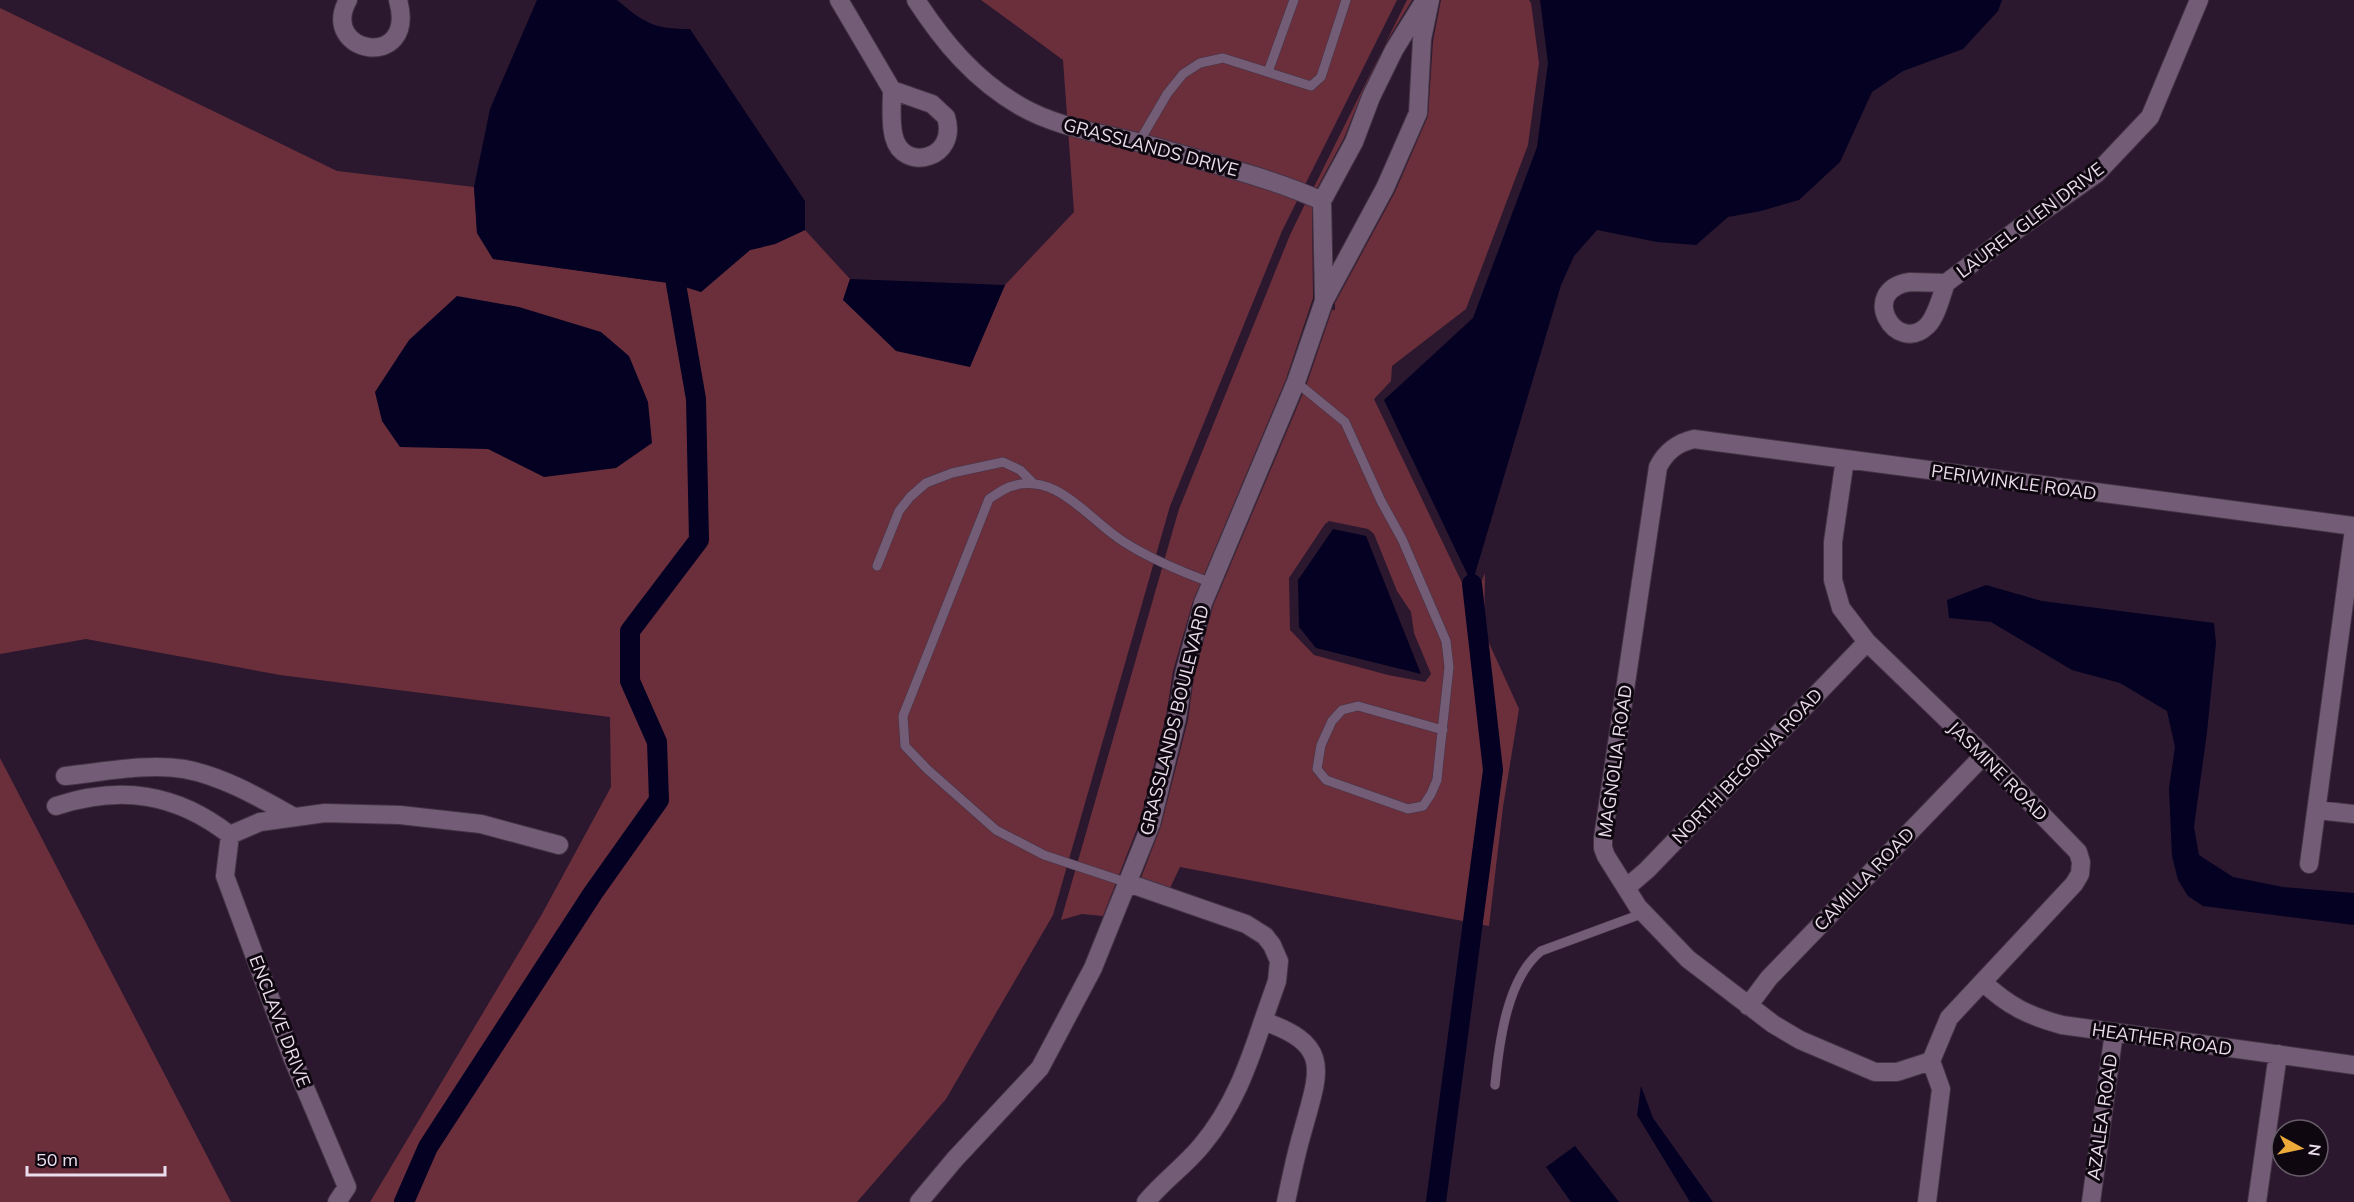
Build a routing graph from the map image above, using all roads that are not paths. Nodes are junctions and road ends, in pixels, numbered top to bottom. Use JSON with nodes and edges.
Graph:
{"nodes":[{"id":1,"x":348,"y":0,"type":"edge"},
{"id":2,"x":398,"y":0,"type":"edge"},
{"id":3,"x":839,"y":0,"type":"edge"},
{"id":4,"x":916,"y":0,"type":"edge"},
{"id":5,"x":1294,"y":0,"type":"edge"},
{"id":6,"x":1346,"y":0,"type":"edge"},
{"id":7,"x":1425,"y":0,"type":"edge"},
{"id":8,"x":1430,"y":0,"type":"edge"},
{"id":9,"x":2199,"y":0,"type":"edge"},
{"id":10,"x":1268,"y":72,"type":"junction"},
{"id":11,"x":892,"y":90,"type":"dead end"},
{"id":12,"x":1139,"y":142,"type":"junction"},
{"id":13,"x":1322,"y":201,"type":"junction"},
{"id":14,"x":1946,"y":283,"type":"dead end"},
{"id":15,"x":1324,"y":301,"type":"junction"},
{"id":16,"x":1296,"y":382,"type":"junction"},
{"id":17,"x":1676,"y":446,"type":"joint"},
{"id":18,"x":1845,"y":459,"type":"junction"},
{"id":19,"x":1033,"y":483,"type":"junction"},
{"id":20,"x":2354,"y":527,"type":"edge"},
{"id":21,"x":877,"y":566,"type":"dead end"},
{"id":22,"x":1212,"y":583,"type":"junction"},
{"id":23,"x":1867,"y":642,"type":"junction"},
{"id":24,"x":1443,"y":730,"type":"junction"},
{"id":25,"x":1984,"y":755,"type":"junction"},
{"id":26,"x":65,"y":776,"type":"dead end"},
{"id":27,"x":56,"y":806,"type":"dead end"},
{"id":28,"x":2317,"y":810,"type":"junction"},
{"id":29,"x":2354,"y":814,"type":"edge"},
{"id":30,"x":294,"y":817,"type":"junction"},
{"id":31,"x":230,"y":835,"type":"junction"},
{"id":32,"x":559,"y":846,"type":"dead end"},
{"id":33,"x":2309,"y":864,"type":"dead end"},
{"id":34,"x":1128,"y":883,"type":"junction"},
{"id":35,"x":1626,"y":888,"type":"junction"},
{"id":36,"x":1644,"y":913,"type":"junction"},
{"id":37,"x":1983,"y":981,"type":"junction"},
{"id":38,"x":1748,"y":1006,"type":"junction"},
{"id":39,"x":1263,"y":1021,"type":"junction"},
{"id":40,"x":2114,"y":1032,"type":"junction"},
{"id":41,"x":2278,"y":1054,"type":"junction"},
{"id":42,"x":1931,"y":1061,"type":"junction"},
{"id":43,"x":2354,"y":1065,"type":"edge"},
{"id":44,"x":1495,"y":1085,"type":"dead end"},
{"id":45,"x":337,"y":1202,"type":"edge"},
{"id":46,"x":919,"y":1202,"type":"edge"},
{"id":47,"x":1146,"y":1202,"type":"edge"},
{"id":48,"x":1286,"y":1202,"type":"edge"},
{"id":49,"x":1927,"y":1202,"type":"edge"},
{"id":50,"x":2091,"y":1202,"type":"edge"},
{"id":51,"x":2257,"y":1202,"type":"edge"}],
"edges":[{"from":1,"to":2,"type":"street"},
{"from":3,"to":11,"type":"street"},
{"from":4,"to":12,"type":"street","name":"GRASSLANDS DRIVE"},
{"from":5,"to":10,"type":"lane"},
{"from":6,"to":10,"type":"lane"},
{"from":7,"to":13,"type":"street","name":"GRASSLANDS BOULEVARD"},
{"from":8,"to":15,"type":"street","name":"GRASSLANDS BOULEVARD"},
{"from":9,"to":14,"type":"street","name":"LAUREL GLEN DRIVE"},
{"from":10,"to":12,"type":"lane"},
{"from":12,"to":13,"type":"street","name":"GRASSLANDS DRIVE"},
{"from":13,"to":15,"type":"street","name":"GRASSLANDS BOULEVARD"},
{"from":15,"to":16,"type":"street","name":"GRASSLANDS BOULEVARD"},
{"from":16,"to":22,"type":"street","name":"GRASSLANDS BOULEVARD"},
{"from":16,"to":24,"type":"lane"},
{"from":17,"to":18,"type":"street","name":"PERIWINKLE ROAD"},
{"from":17,"to":35,"type":"street","name":"MAGNOLIA ROAD"},
{"from":18,"to":20,"type":"street","name":"PERIWINKLE ROAD"},
{"from":18,"to":23,"type":"street","name":"JASMINE ROAD"},
{"from":19,"to":21,"type":"lane"},
{"from":19,"to":22,"type":"lane"},
{"from":19,"to":34,"type":"lane"},
{"from":20,"to":28,"type":"street","name":"PERIWINKLE ROAD"},
{"from":22,"to":34,"type":"street","name":"GRASSLANDS BOULEVARD"},
{"from":23,"to":25,"type":"street","name":"JASMINE ROAD"},
{"from":23,"to":35,"type":"street","name":"NORTH BEGONIA ROAD"},
{"from":24,"to":24,"type":"lane"},
{"from":25,"to":37,"type":"street","name":"JASMINE ROAD"},
{"from":25,"to":38,"type":"street","name":"CAMILLA ROAD"},
{"from":26,"to":30,"type":"street"},
{"from":27,"to":31,"type":"street"},
{"from":28,"to":29,"type":"street"},
{"from":28,"to":33,"type":"street","name":"PERIWINKLE ROAD"},
{"from":30,"to":31,"type":"street"},
{"from":30,"to":32,"type":"street"},
{"from":31,"to":45,"type":"street","name":"ENCLAVE DRIVE"},
{"from":34,"to":39,"type":"street"},
{"from":34,"to":46,"type":"street","name":"GRASSLANDS BOULEVARD"},
{"from":35,"to":36,"type":"street","name":"MAGNOLIA ROAD"},
{"from":36,"to":38,"type":"street","name":"MAGNOLIA ROAD"},
{"from":36,"to":44,"type":"lane"},
{"from":37,"to":40,"type":"street","name":"HEATHER ROAD"},
{"from":37,"to":42,"type":"street","name":"JASMINE ROAD"},
{"from":38,"to":42,"type":"street","name":"MAGNOLIA ROAD"},
{"from":39,"to":47,"type":"street"},
{"from":39,"to":48,"type":"street"},
{"from":40,"to":41,"type":"street","name":"HEATHER ROAD"},
{"from":40,"to":50,"type":"street","name":"AZALEA ROAD"},
{"from":41,"to":43,"type":"street","name":"HEATHER ROAD"},
{"from":41,"to":51,"type":"street"},
{"from":42,"to":49,"type":"street"}]}
